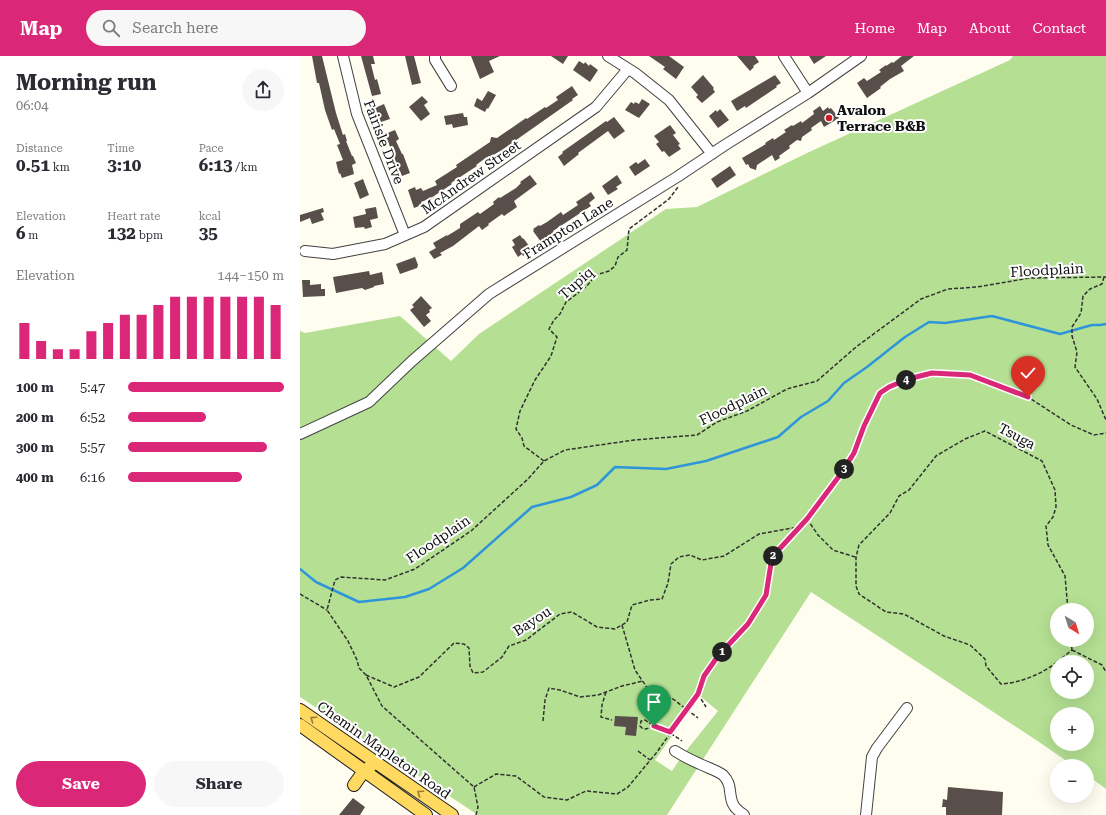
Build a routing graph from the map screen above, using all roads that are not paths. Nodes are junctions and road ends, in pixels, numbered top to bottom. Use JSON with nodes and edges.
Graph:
{"nodes":[{"id":1,"x":342,"y":56,"type":"edge"},
{"id":2,"x":434,"y":56,"type":"edge"},
{"id":3,"x":608,"y":56,"type":"edge"},
{"id":4,"x":784,"y":56,"type":"edge"},
{"id":5,"x":861,"y":56,"type":"edge"},
{"id":6,"x":628,"y":69,"type":"junction"},
{"id":7,"x":451,"y":86,"type":"dead end"},
{"id":8,"x":808,"y":93,"type":"junction"},
{"id":9,"x":712,"y":154,"type":"junction"},
{"id":10,"x":405,"y":235,"type":"junction"},
{"id":11,"x":305,"y":250,"type":"dead end"},
{"id":12,"x":300,"y":434,"type":"edge"},
{"id":13,"x":907,"y":708,"type":"dead end"},
{"id":14,"x":300,"y":710,"type":"edge"},
{"id":15,"x":300,"y":725,"type":"edge"},
{"id":16,"x":675,"y":751,"type":"dead end"},
{"id":17,"x":351,"y":761,"type":"junction"},
{"id":18,"x":364,"y":771,"type":"junction"},
{"id":19,"x":393,"y":774,"type":"junction"},
{"id":20,"x":376,"y":779,"type":"junction"},
{"id":21,"x":354,"y":785,"type":"junction"},
{"id":22,"x":426,"y":815,"type":"edge"},
{"id":23,"x":452,"y":815,"type":"edge"},
{"id":24,"x":744,"y":815,"type":"edge"},
{"id":25,"x":866,"y":815,"type":"edge"}],
"edges":[{"from":1,"to":10,"type":"street","name":"Fairisle Drive"},
{"from":2,"to":7,"type":"street"},
{"from":3,"to":6,"type":"street"},
{"from":4,"to":8,"type":"street"},
{"from":5,"to":8,"type":"street","name":"Frampton Lane"},
{"from":6,"to":9,"type":"street"},
{"from":6,"to":10,"type":"street","name":"McAndrew Street"},
{"from":8,"to":9,"type":"street","name":"Frampton Lane"},
{"from":9,"to":12,"type":"street","name":"Frampton Lane"},
{"from":10,"to":11,"type":"street","name":"McAndrew Street"},
{"from":13,"to":25,"type":"street"},
{"from":19,"to":14,"type":"main road","name":"Chemin Mapleton Road","one_way":true},
{"from":15,"to":17,"type":"main road","name":"Chemin Mapleton Road"},
{"from":16,"to":24,"type":"street"},
{"from":17,"to":18,"type":"main road","name":"Chemin Mapleton Road"},
{"from":17,"to":21,"type":"main road"},
{"from":18,"to":19,"type":"main road"},
{"from":18,"to":20,"type":"main road","name":"Chemin Mapleton Road"},
{"from":18,"to":21,"type":"main road"},
{"from":23,"to":19,"type":"main road","name":"Chemin Mapleton Road","one_way":true},
{"from":20,"to":21,"type":"main road"},
{"from":20,"to":22,"type":"main road","name":"Chemin Mapleton Road"}]}
